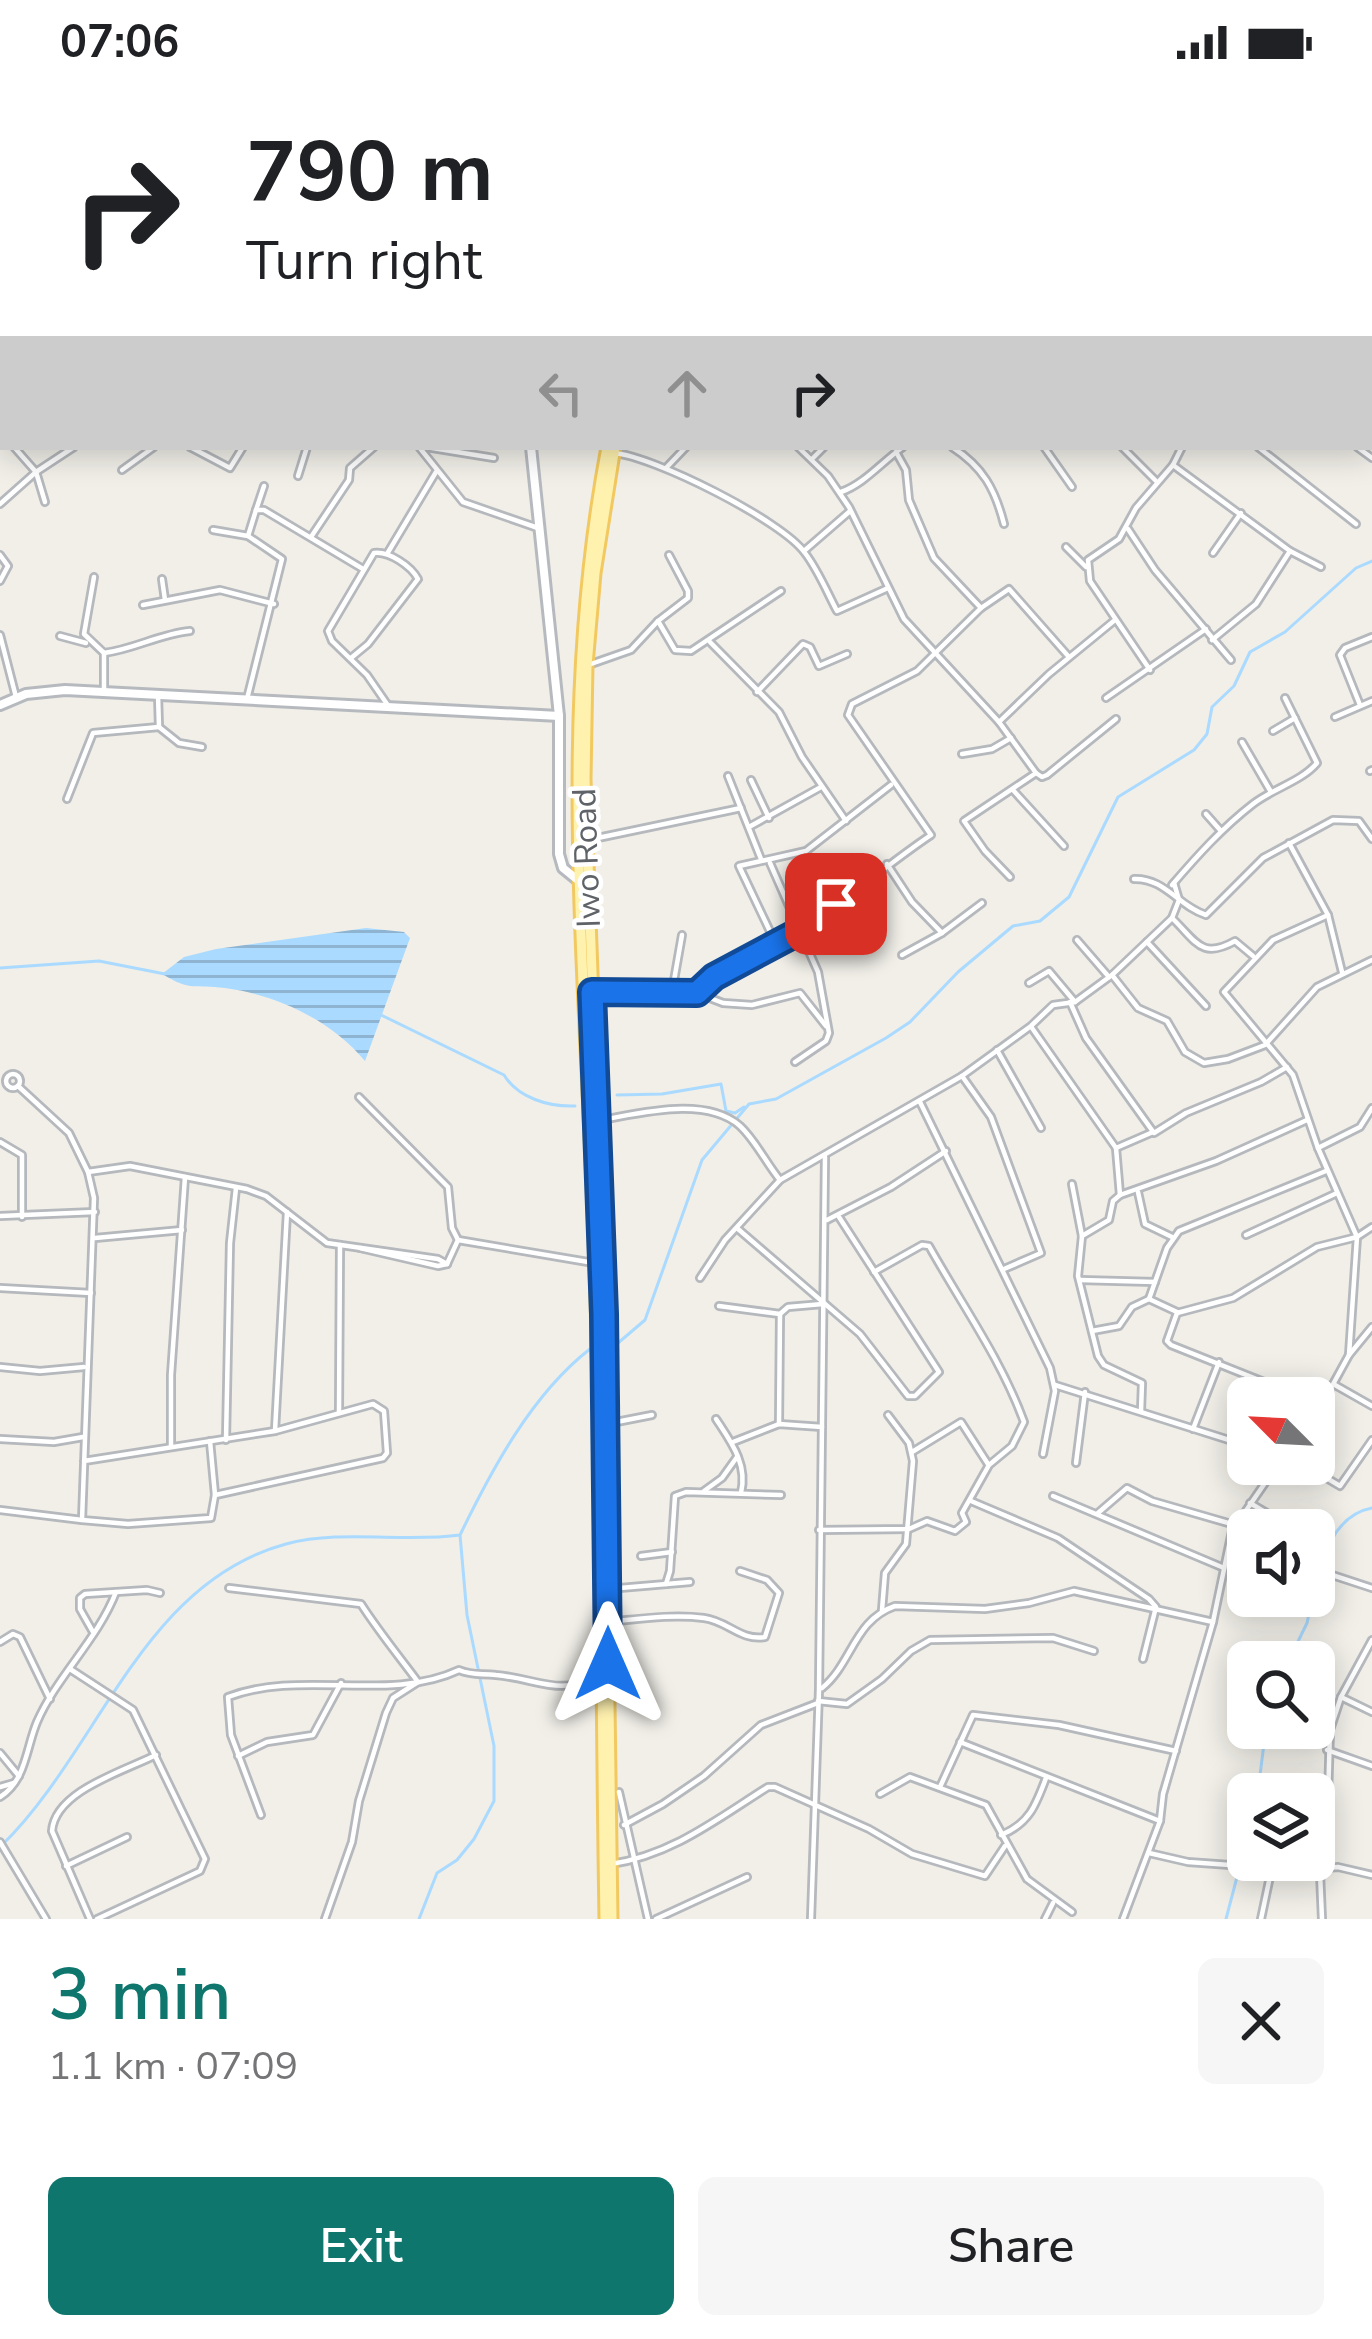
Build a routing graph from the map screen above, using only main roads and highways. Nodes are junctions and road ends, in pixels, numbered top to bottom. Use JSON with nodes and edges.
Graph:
{"nodes":[{"id":1,"x":612,"y":450,"type":"edge"},
{"id":2,"x":612,"y":450,"type":"edge"},
{"id":3,"x":585,"y":944,"type":"junction"},
{"id":4,"x":603,"y":1545,"type":"junction"},
{"id":5,"x":608,"y":1919,"type":"edge"}],
"edges":[{"from":1,"to":3,"type":"main road","name":"Iwo Road"},
{"from":2,"to":3,"type":"main road","name":"Iwo Road"},
{"from":3,"to":4,"type":"main road","name":"Iwo Road"},
{"from":3,"to":4,"type":"main road","name":"Iwo Road"},
{"from":4,"to":5,"type":"main road","name":"Iwo Road"},
{"from":4,"to":5,"type":"main road","name":"Iwo Road"}]}
